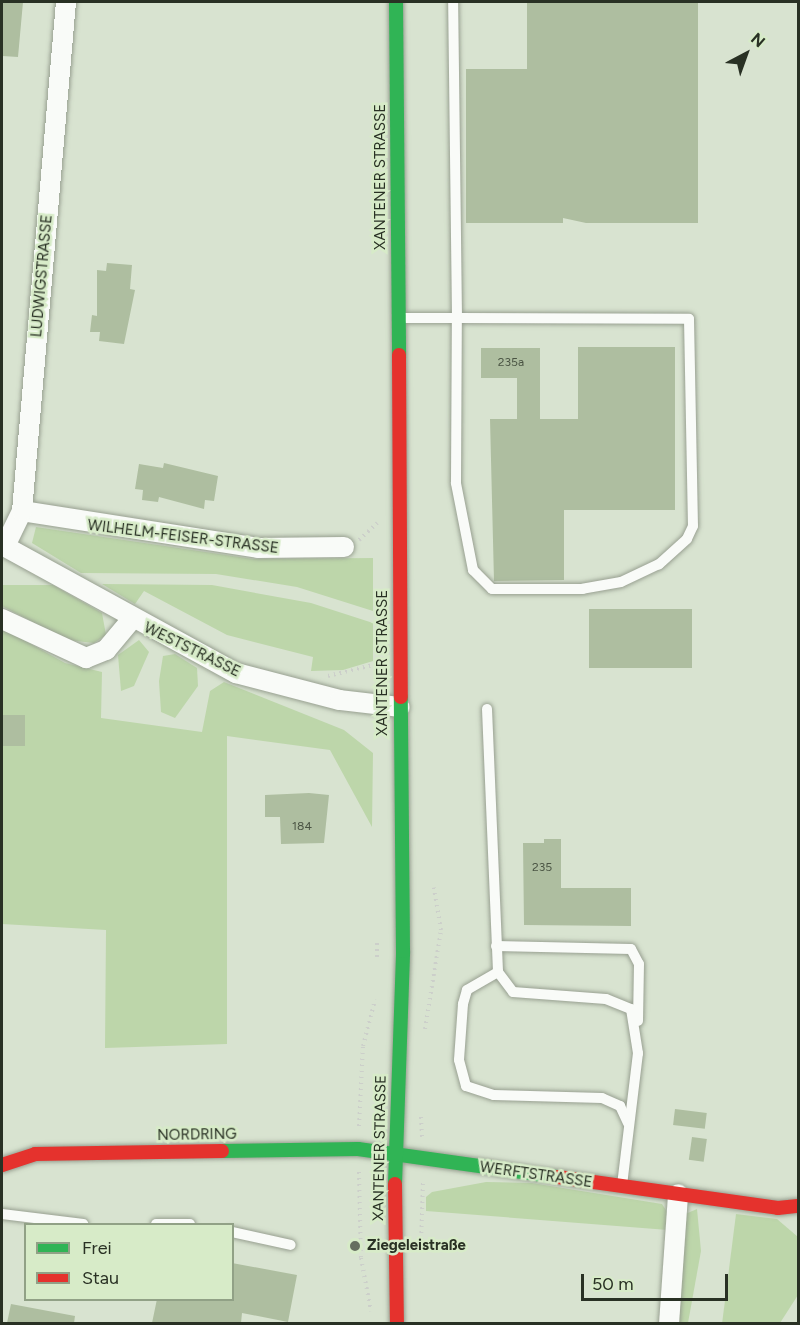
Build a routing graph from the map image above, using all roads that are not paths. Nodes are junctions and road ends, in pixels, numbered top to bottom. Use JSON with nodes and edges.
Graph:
{"nodes":[{"id":1,"x":66,"y":2,"type":"edge"},
{"id":2,"x":396,"y":2,"type":"edge"},
{"id":3,"x":453,"y":2,"type":"edge"},
{"id":4,"x":398,"y":318,"type":"junction"},
{"id":5,"x":457,"y":318,"type":"junction"},
{"id":6,"x":22,"y":511,"type":"junction"},
{"id":7,"x":3,"y":546,"type":"edge"},
{"id":8,"x":344,"y":547,"type":"road end"},
{"id":9,"x":2,"y":619,"type":"edge"},
{"id":10,"x":132,"y":619,"type":"junction"},
{"id":11,"x":400,"y":707,"type":"junction"},
{"id":12,"x":487,"y":709,"type":"dead end"},
{"id":13,"x":496,"y":946,"type":"junction"},
{"id":14,"x":498,"y":972,"type":"junction"},
{"id":15,"x":638,"y":1027,"type":"junction"},
{"id":16,"x":629,"y":1126,"type":"junction"},
{"id":17,"x":394,"y":1155,"type":"junction"},
{"id":18,"x":2,"y":1165,"type":"edge"},
{"id":19,"x":622,"y":1186,"type":"junction"},
{"id":20,"x":678,"y":1194,"type":"junction"},
{"id":21,"x":798,"y":1206,"type":"edge"},
{"id":22,"x":2,"y":1214,"type":"edge"},
{"id":23,"x":75,"y":1223,"type":"edge"},
{"id":24,"x":234,"y":1232,"type":"edge"},
{"id":25,"x":291,"y":1245,"type":"dead end"},
{"id":26,"x":397,"y":1323,"type":"edge"},
{"id":27,"x":669,"y":1323,"type":"edge"}],
"edges":[{"from":1,"to":6,"type":"street","name":"LUDWIGSTRASSE"},
{"from":2,"to":4,"type":"main road","name":"XANTENER STRASSE"},
{"from":3,"to":5,"type":"lane"},
{"from":4,"to":5,"type":"lane"},
{"from":4,"to":11,"type":"main road","name":"XANTENER STRASSE"},
{"from":5,"to":5,"type":"lane"},
{"from":6,"to":7,"type":"street","name":"LUDWIGSTRASSE"},
{"from":6,"to":8,"type":"street","name":"WILHELM-FEISER-STRASSE"},
{"from":7,"to":10,"type":"street","name":"WESTSTRASSE"},
{"from":9,"to":10,"type":"street"},
{"from":10,"to":11,"type":"street","name":"WESTSTRASSE"},
{"from":11,"to":17,"type":"main road","name":"XANTENER STRASSE"},
{"from":12,"to":13,"type":"lane"},
{"from":13,"to":14,"type":"lane"},
{"from":13,"to":15,"type":"lane"},
{"from":14,"to":15,"type":"lane"},
{"from":14,"to":16,"type":"lane"},
{"from":15,"to":16,"type":"lane"},
{"from":16,"to":19,"type":"lane"},
{"from":17,"to":18,"type":"main road","name":"NORDRING"},
{"from":17,"to":19,"type":"main road","name":"WERFTSTRASSE"},
{"from":17,"to":26,"type":"main road","name":"XANTENER STRASSE"},
{"from":19,"to":20,"type":"main road","name":"WERFTSTRASSE"},
{"from":20,"to":21,"type":"main road","name":"WERFTSTRASSE"},
{"from":20,"to":27,"type":"street"},
{"from":22,"to":23,"type":"lane"},
{"from":24,"to":25,"type":"lane"}]}
